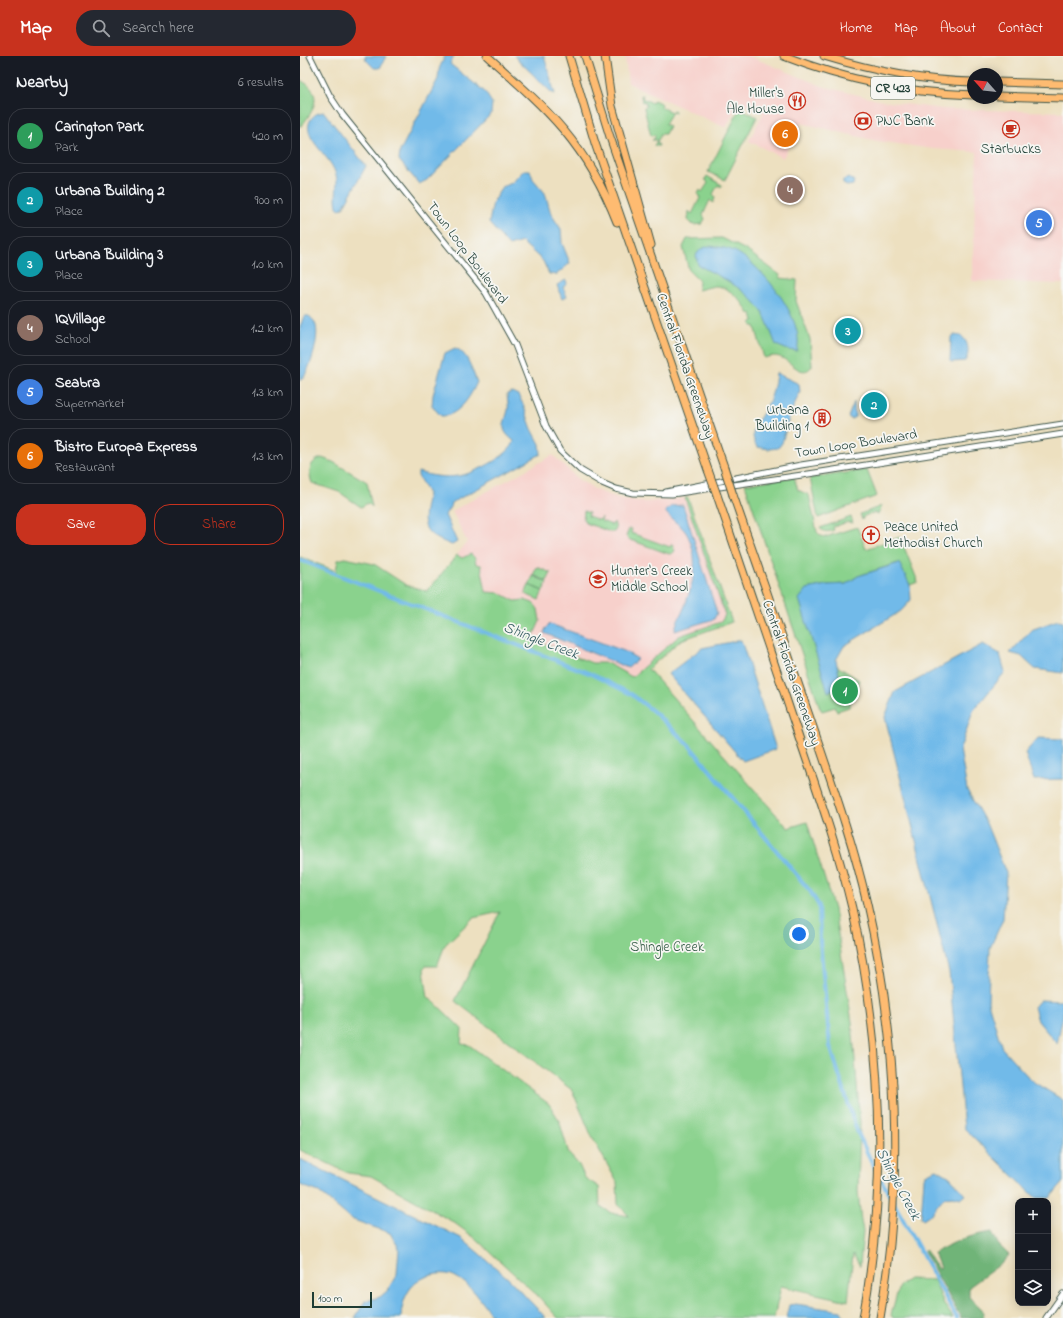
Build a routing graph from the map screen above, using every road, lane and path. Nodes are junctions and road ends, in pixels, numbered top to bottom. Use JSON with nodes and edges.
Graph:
{"nodes":[{"id":1,"x":310,"y":56,"type":"edge"},
{"id":2,"x":487,"y":56,"type":"edge"},
{"id":3,"x":569,"y":56,"type":"edge"},
{"id":4,"x":585,"y":56,"type":"edge"},
{"id":5,"x":605,"y":56,"type":"edge"},
{"id":6,"x":784,"y":56,"type":"edge"},
{"id":7,"x":824,"y":56,"type":"edge"},
{"id":8,"x":967,"y":81,"type":"edge"},
{"id":9,"x":1003,"y":82,"type":"edge"},
{"id":10,"x":1063,"y":84,"type":"edge"},
{"id":11,"x":967,"y":96,"type":"edge"},
{"id":12,"x":1003,"y":96,"type":"edge"},
{"id":13,"x":1063,"y":98,"type":"edge"},
{"id":14,"x":666,"y":301,"type":"junction"},
{"id":15,"x":651,"y":307,"type":"junction"},
{"id":16,"x":1063,"y":424,"type":"edge"},
{"id":17,"x":1063,"y":434,"type":"edge"},
{"id":18,"x":653,"y":495,"type":"junction"},
{"id":19,"x":1063,"y":1294,"type":"edge"},
{"id":20,"x":864,"y":1316,"type":"edge"},
{"id":21,"x":880,"y":1318,"type":"edge"},
{"id":22,"x":1046,"y":1318,"type":"edge"}],
"edges":[{"from":1,"to":18,"type":"street","name":"Town Loop Boulevard"},
{"from":2,"to":15,"type":"highway"},
{"from":3,"to":15,"type":"highway","name":"Central Florida GreeneWay"},
{"from":4,"to":14,"type":"highway","name":"Central Florida GreeneWay"},
{"from":5,"to":14,"type":"highway"},
{"from":6,"to":11,"type":"highway","number":"CR 423"},
{"from":7,"to":8,"type":"highway","number":"CR 423"},
{"from":9,"to":10,"type":"highway"},
{"from":12,"to":13,"type":"highway"},
{"from":14,"to":21,"type":"highway","name":"Central Florida GreeneWay","bridge":true},
{"from":15,"to":20,"type":"highway","name":"Central Florida GreeneWay","bridge":true},
{"from":16,"to":18,"type":"street","name":"Town Loop Boulevard"},
{"from":17,"to":18,"type":"street","name":"Town Loop Boulevard"},
{"from":19,"to":22,"type":"street"}]}
